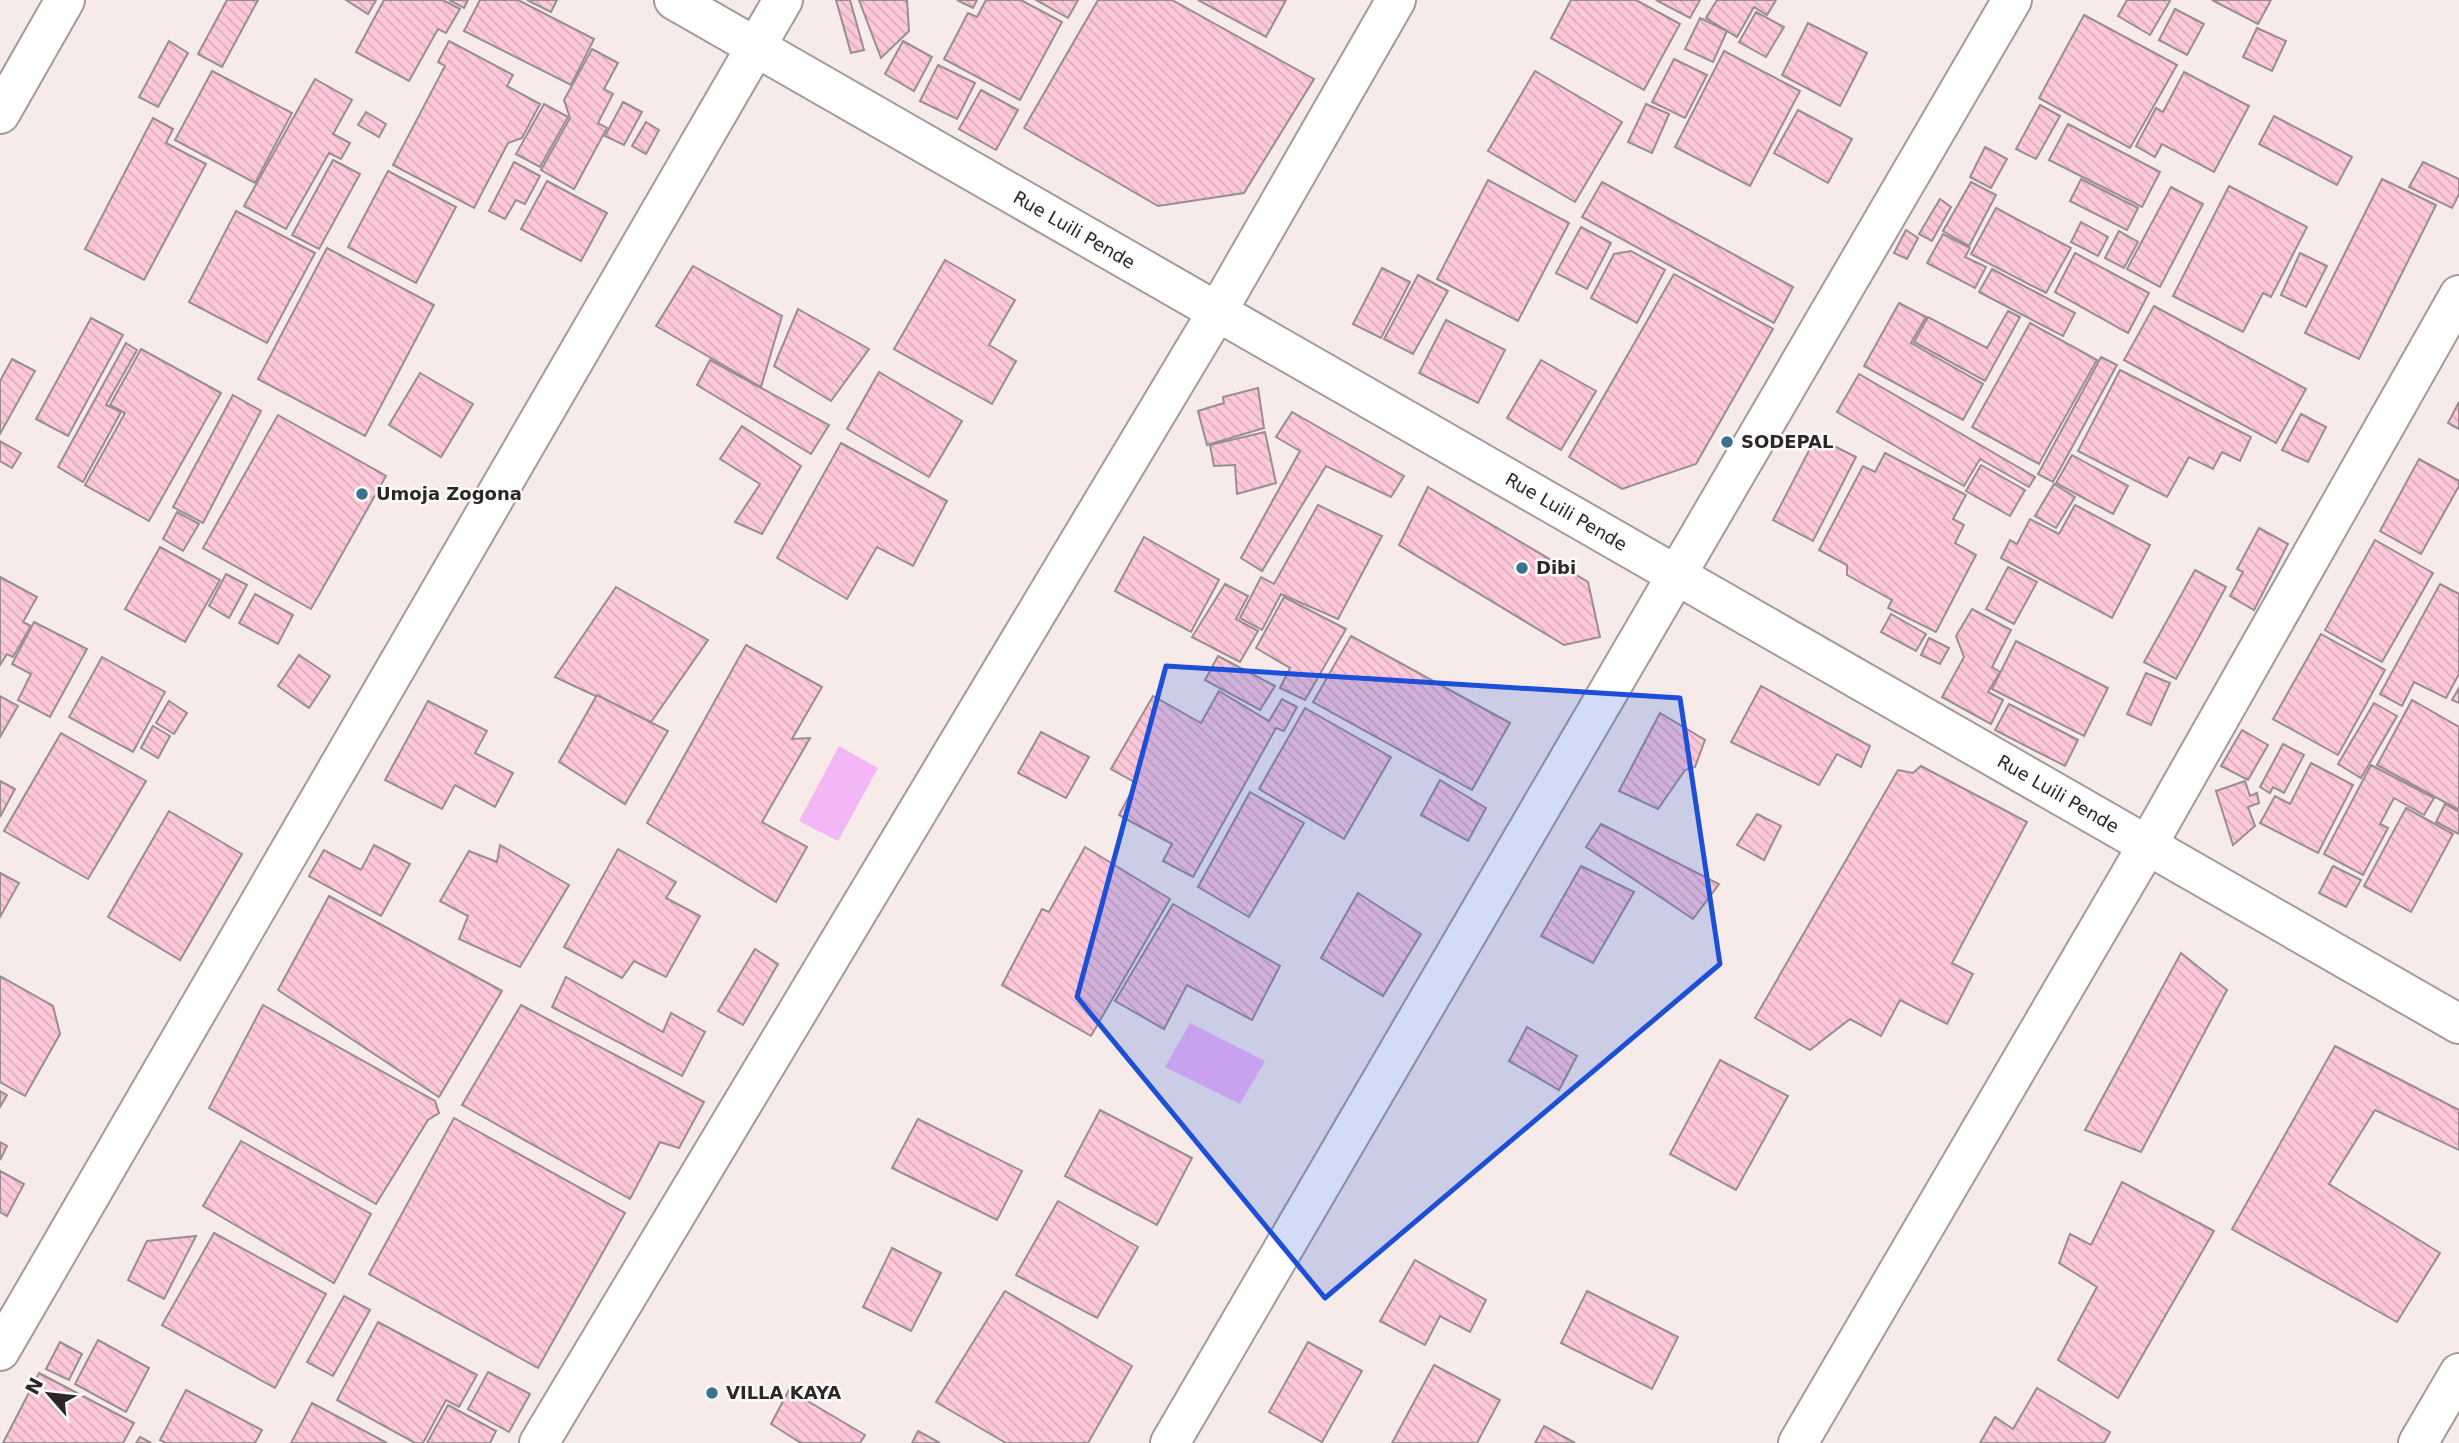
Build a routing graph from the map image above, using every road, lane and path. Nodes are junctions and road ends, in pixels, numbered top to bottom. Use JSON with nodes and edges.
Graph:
{"nodes":[{"id":1,"x":65,"y":0,"type":"edge"},
{"id":2,"x":674,"y":0,"type":"edge"},
{"id":3,"x":783,"y":0,"type":"edge"},
{"id":4,"x":1396,"y":0,"type":"edge"},
{"id":5,"x":2011,"y":0,"type":"edge"},
{"id":6,"x":757,"y":48,"type":"junction"},
{"id":7,"x":0,"y":114,"type":"edge"},
{"id":8,"x":2459,"y":295,"type":"edge"},
{"id":9,"x":1217,"y":312,"type":"junction"},
{"id":10,"x":1675,"y":575,"type":"junction"},
{"id":11,"x":2147,"y":846,"type":"junction"},
{"id":12,"x":2459,"y":1024,"type":"edge"},
{"id":13,"x":0,"y":1351,"type":"edge"},
{"id":14,"x":2459,"y":1373,"type":"edge"},
{"id":15,"x":540,"y":1443,"type":"edge"},
{"id":16,"x":1170,"y":1443,"type":"edge"},
{"id":17,"x":1797,"y":1443,"type":"edge"},
{"id":18,"x":2418,"y":1443,"type":"edge"}],
"edges":[{"from":1,"to":7,"type":"street"},
{"from":2,"to":6,"type":"street","name":"Rue Luili Pende"},
{"from":3,"to":6,"type":"street"},
{"from":4,"to":9,"type":"street"},
{"from":5,"to":10,"type":"street"},
{"from":6,"to":9,"type":"street","name":"Rue Luili Pende"},
{"from":6,"to":13,"type":"street"},
{"from":8,"to":11,"type":"street"},
{"from":9,"to":10,"type":"street","name":"Rue Luili Pende"},
{"from":9,"to":15,"type":"street"},
{"from":10,"to":11,"type":"street","name":"Rue Luili Pende"},
{"from":10,"to":16,"type":"street"},
{"from":11,"to":12,"type":"street","name":"Rue Luili Pende"},
{"from":11,"to":17,"type":"street"},
{"from":14,"to":18,"type":"street"}]}
